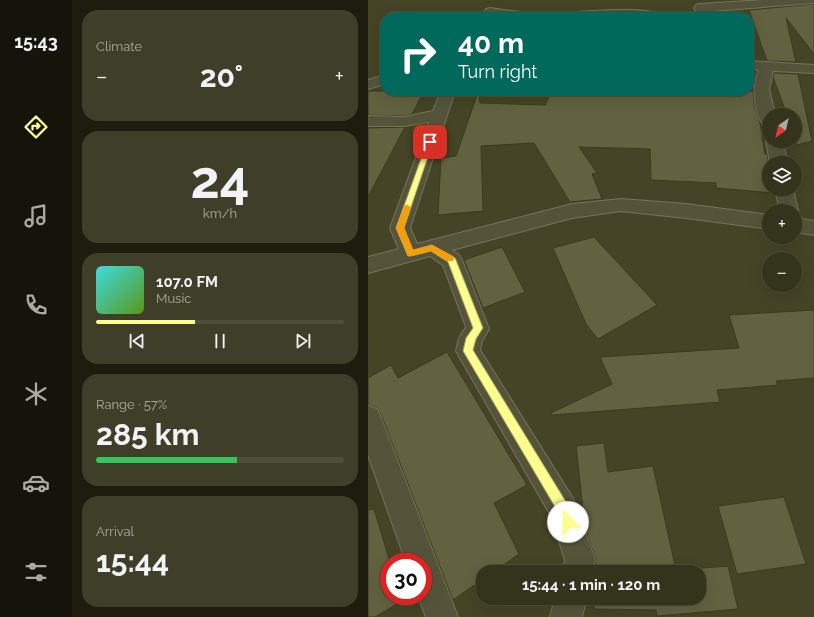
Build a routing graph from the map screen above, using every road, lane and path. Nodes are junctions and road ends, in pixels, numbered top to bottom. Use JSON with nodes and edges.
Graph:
{"nodes":[{"id":1,"x":496,"y":0,"type":"edge"},
{"id":2,"x":814,"y":0,"type":"edge"},
{"id":3,"x":699,"y":8,"type":"edge"},
{"id":4,"x":488,"y":12,"type":"edge"},
{"id":5,"x":754,"y":66,"type":"edge"},
{"id":6,"x":767,"y":67,"type":"junction"},
{"id":7,"x":814,"y":70,"type":"edge"},
{"id":8,"x":368,"y":79,"type":"edge"},
{"id":9,"x":380,"y":79,"type":"edge"},
{"id":10,"x":380,"y":81,"type":"edge"},
{"id":11,"x":368,"y":85,"type":"edge"},
{"id":12,"x":446,"y":96,"type":"edge"},
{"id":13,"x":765,"y":108,"type":"edge"},
{"id":14,"x":440,"y":114,"type":"junction"},
{"id":15,"x":368,"y":121,"type":"edge"},
{"id":16,"x":762,"y":221,"type":"edge"},
{"id":17,"x":802,"y":227,"type":"edge"},
{"id":18,"x":814,"y":228,"type":"edge"},
{"id":19,"x":411,"y":253,"type":"junction"},
{"id":20,"x":368,"y":265,"type":"edge"},
{"id":21,"x":368,"y":418,"type":"edge"},
{"id":22,"x":418,"y":553,"type":"edge"},
{"id":23,"x":579,"y":565,"type":"edge"},
{"id":24,"x":432,"y":591,"type":"edge"},
{"id":25,"x":569,"y":605,"type":"edge"},
{"id":26,"x":442,"y":617,"type":"edge"},
{"id":27,"x":566,"y":617,"type":"edge"}],
"edges":[{"from":1,"to":4,"type":"street"},
{"from":2,"to":3,"type":"street"},
{"from":5,"to":6,"type":"street"},
{"from":6,"to":7,"type":"street"},
{"from":6,"to":13,"type":"street"},
{"from":8,"to":9,"type":"street"},
{"from":10,"to":11,"type":"street"},
{"from":12,"to":14,"type":"street"},
{"from":14,"to":15,"type":"street"},
{"from":14,"to":19,"type":"street"},
{"from":16,"to":19,"type":"street"},
{"from":17,"to":18,"type":"street"},
{"from":19,"to":20,"type":"street"},
{"from":19,"to":23,"type":"street"},
{"from":21,"to":22,"type":"street"},
{"from":24,"to":26,"type":"street"},
{"from":25,"to":27,"type":"street"}]}
